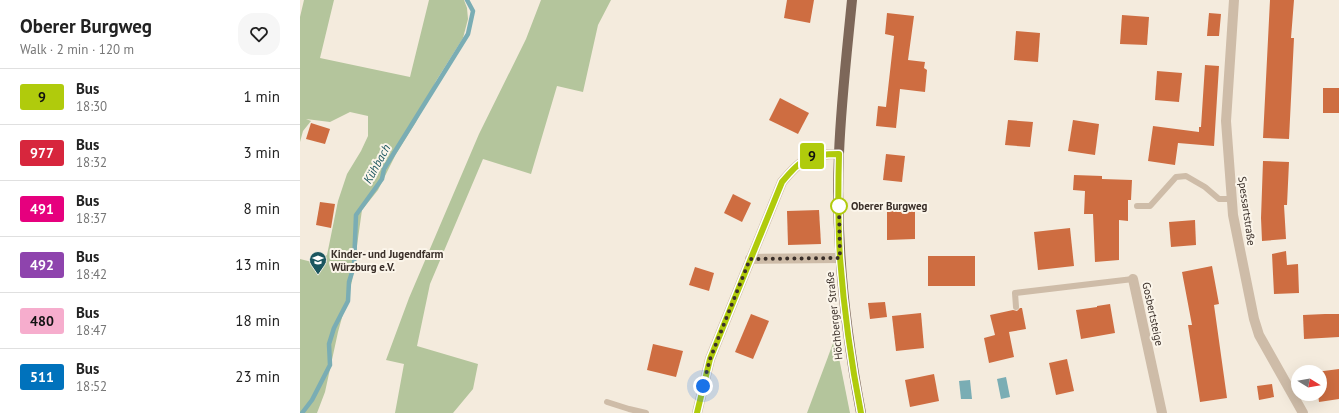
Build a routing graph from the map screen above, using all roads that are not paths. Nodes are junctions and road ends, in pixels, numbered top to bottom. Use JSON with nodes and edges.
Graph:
{"nodes":[{"id":1,"x":852,"y":0,"type":"edge"},
{"id":2,"x":1234,"y":0,"type":"edge"},
{"id":3,"x":839,"y":154,"type":"junction"},
{"id":4,"x":1232,"y":199,"type":"junction"},
{"id":5,"x":1137,"y":206,"type":"dead end"},
{"id":6,"x":840,"y":258,"type":"junction"},
{"id":7,"x":750,"y":259,"type":"junction"},
{"id":8,"x":1133,"y":279,"type":"joint"},
{"id":9,"x":1016,"y":307,"type":"dead end"},
{"id":10,"x":607,"y":402,"type":"dead end"},
{"id":11,"x":628,"y":411,"type":"edge"},
{"id":12,"x":646,"y":413,"type":"edge"},
{"id":13,"x":697,"y":413,"type":"edge"},
{"id":14,"x":861,"y":413,"type":"edge"},
{"id":15,"x":1162,"y":413,"type":"edge"},
{"id":16,"x":1303,"y":413,"type":"edge"}],
"edges":[{"from":1,"to":3,"type":"main road","name":"Höchberger Straße"},
{"from":2,"to":4,"type":"street","name":"Spessartstraße"},
{"from":3,"to":6,"type":"main road","name":"Höchberger Straße"},
{"from":3,"to":7,"type":"street"},
{"from":4,"to":5,"type":"lane"},
{"from":4,"to":16,"type":"street","name":"Spessartstraße"},
{"from":6,"to":7,"type":"street"},
{"from":6,"to":14,"type":"main road","name":"Höchberger Straße"},
{"from":7,"to":13,"type":"street"},
{"from":8,"to":9,"type":"lane","name":"Gosbertsteige"},
{"from":8,"to":15,"type":"street","name":"Gosbertsteige"},
{"from":10,"to":11,"type":"lane"},
{"from":11,"to":12,"type":"lane"}]}
